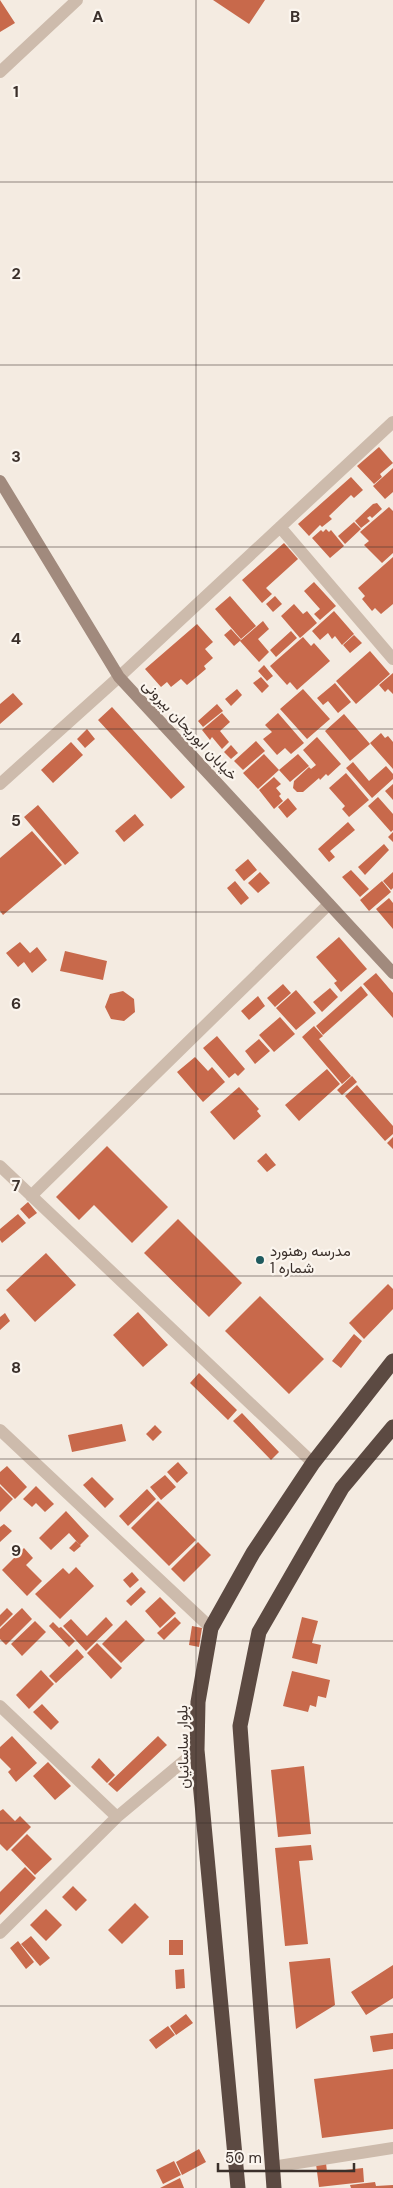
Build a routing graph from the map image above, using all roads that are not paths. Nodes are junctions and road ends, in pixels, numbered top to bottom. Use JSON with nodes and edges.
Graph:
{"nodes":[{"id":1,"x":77,"y":0,"type":"edge"},
{"id":2,"x":0,"y":72,"type":"edge"},
{"id":3,"x":393,"y":422,"type":"edge"},
{"id":4,"x":0,"y":482,"type":"edge"},
{"id":5,"x":280,"y":527,"type":"junction"},
{"id":6,"x":393,"y":658,"type":"edge"},
{"id":7,"x":119,"y":678,"type":"junction"},
{"id":8,"x":0,"y":784,"type":"edge"},
{"id":9,"x":330,"y":904,"type":"junction"},
{"id":10,"x":393,"y":973,"type":"edge"},
{"id":11,"x":0,"y":1166,"type":"edge"},
{"id":12,"x":31,"y":1196,"type":"junction"},
{"id":13,"x":393,"y":1361,"type":"edge"},
{"id":14,"x":393,"y":1426,"type":"edge"},
{"id":15,"x":0,"y":1430,"type":"edge"},
{"id":16,"x":313,"y":1463,"type":"junction"},
{"id":17,"x":210,"y":1628,"type":"junction"},
{"id":18,"x":0,"y":1706,"type":"edge"},
{"id":19,"x":197,"y":1750,"type":"junction"},
{"id":20,"x":117,"y":1816,"type":"junction"},
{"id":21,"x":0,"y":1933,"type":"edge"},
{"id":22,"x":393,"y":2148,"type":"edge"},
{"id":23,"x":272,"y":2166,"type":"junction"},
{"id":24,"x":238,"y":2188,"type":"edge"},
{"id":25,"x":274,"y":2188,"type":"edge"}],
"edges":[{"from":1,"to":2,"type":"street"},
{"from":3,"to":5,"type":"street"},
{"from":4,"to":7,"type":"street","name":"خیابان ابوریحان بیرونی"},
{"from":5,"to":6,"type":"street"},
{"from":5,"to":7,"type":"street"},
{"from":7,"to":8,"type":"street"},
{"from":7,"to":9,"type":"street","name":"خیابان ابوریحان بیرونی"},
{"from":9,"to":10,"type":"street","name":"خیابان ابوریحان بیرونی"},
{"from":9,"to":12,"type":"street"},
{"from":11,"to":12,"type":"street"},
{"from":12,"to":16,"type":"street"},
{"from":13,"to":16,"type":"highway","name":"بلوار ساسانیان"},
{"from":14,"to":23,"type":"highway"},
{"from":15,"to":17,"type":"street"},
{"from":16,"to":17,"type":"highway","name":"بلوار ساسانیان"},
{"from":17,"to":19,"type":"highway","name":"بلوار ساسانیان"},
{"from":18,"to":20,"type":"street"},
{"from":19,"to":20,"type":"street"},
{"from":19,"to":24,"type":"highway","name":"بلوار ساسانیان"},
{"from":20,"to":21,"type":"street"},
{"from":22,"to":23,"type":"street"},
{"from":23,"to":25,"type":"highway"}]}
